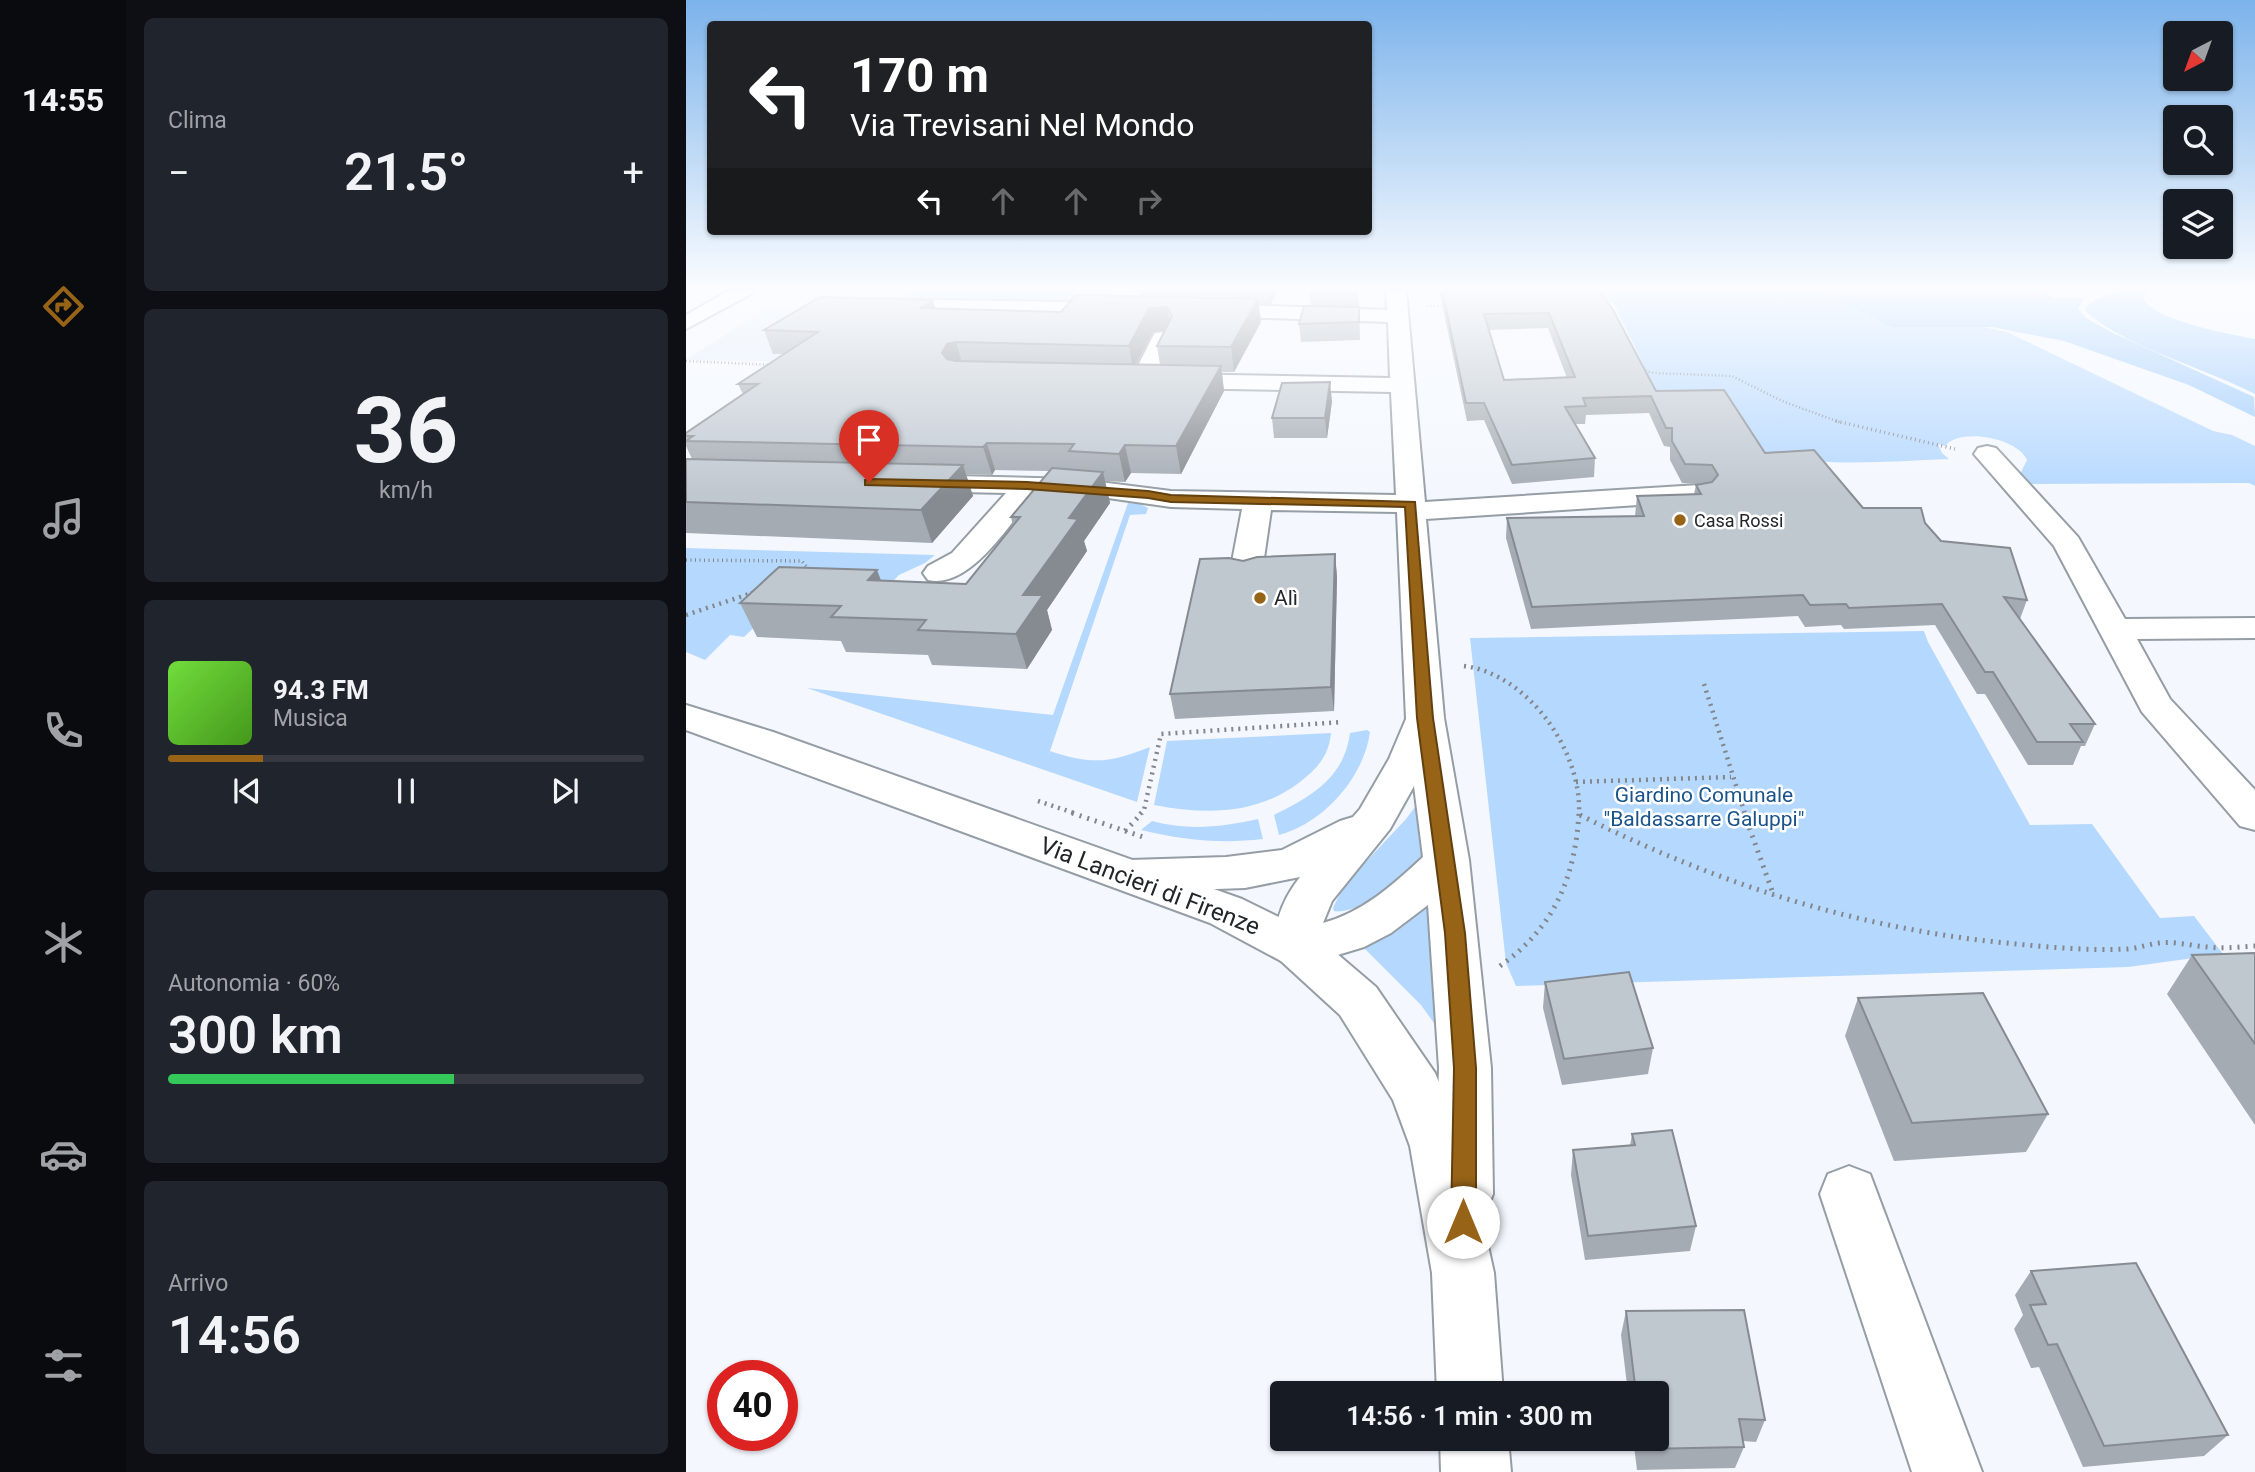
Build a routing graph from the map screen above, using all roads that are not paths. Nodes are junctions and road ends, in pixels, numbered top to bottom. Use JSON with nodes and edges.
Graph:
{"nodes":[{"id":1,"x":1153,"y":359,"type":"edge"},
{"id":2,"x":1400,"y":359,"type":"edge"},
{"id":3,"x":1116,"y":380,"type":"edge"},
{"id":4,"x":1142,"y":381,"type":"junction"},
{"id":5,"x":1402,"y":384,"type":"junction"},
{"id":6,"x":1987,"y":454,"type":"road end"},
{"id":7,"x":890,"y":483,"type":"edge"},
{"id":8,"x":1027,"y":486,"type":"junction"},
{"id":9,"x":1699,"y":493,"type":"edge"},
{"id":10,"x":1258,"y":500,"type":"junction"},
{"id":11,"x":1411,"y":507,"type":"junction"},
{"id":12,"x":1246,"y":572,"type":"edge"},
{"id":13,"x":939,"y":573,"type":"dead end"},
{"id":14,"x":2255,"y":628,"type":"edge"},
{"id":15,"x":2114,"y":629,"type":"junction"},
{"id":16,"x":686,"y":717,"type":"edge"},
{"id":17,"x":1425,"y":718,"type":"junction"},
{"id":18,"x":2255,"y":816,"type":"edge"},
{"id":19,"x":1375,"y":819,"type":"junction"},
{"id":20,"x":1141,"y":858,"type":"junction"},
{"id":21,"x":1447,"y":860,"type":"junction"},
{"id":22,"x":1297,"y":948,"type":"junction"},
{"id":23,"x":1849,"y":1194,"type":"dead end"},
{"id":24,"x":1463,"y":1273,"type":"junction"},
{"id":25,"x":1470,"y":1381,"type":"edge"},
{"id":26,"x":1475,"y":1451,"type":"edge"},
{"id":27,"x":1476,"y":1472,"type":"edge"},
{"id":28,"x":1947,"y":1472,"type":"edge"}],
"edges":[{"from":1,"to":4,"type":"street"},
{"from":2,"to":5,"type":"street"},
{"from":3,"to":4,"type":"street"},
{"from":4,"to":5,"type":"street"},
{"from":5,"to":11,"type":"street"},
{"from":6,"to":15,"type":"street"},
{"from":7,"to":8,"type":"street"},
{"from":8,"to":10,"type":"street"},
{"from":8,"to":13,"type":"street"},
{"from":9,"to":11,"type":"street"},
{"from":10,"to":11,"type":"street"},
{"from":10,"to":12,"type":"street"},
{"from":11,"to":17,"type":"street"},
{"from":14,"to":15,"type":"street"},
{"from":15,"to":18,"type":"street"},
{"from":16,"to":20,"type":"street","name":"Via Lancieri di Firenze"},
{"from":17,"to":19,"type":"street"},
{"from":17,"to":21,"type":"street"},
{"from":19,"to":20,"type":"street"},
{"from":19,"to":22,"type":"street"},
{"from":20,"to":22,"type":"street","name":"Via Lancieri di Firenze"},
{"from":21,"to":22,"type":"street"},
{"from":21,"to":24,"type":"street"},
{"from":22,"to":24,"type":"street","name":"Via Lancieri di Firenze"},
{"from":23,"to":28,"type":"street"},
{"from":24,"to":25,"type":"street"},
{"from":26,"to":27,"type":"street"}]}
